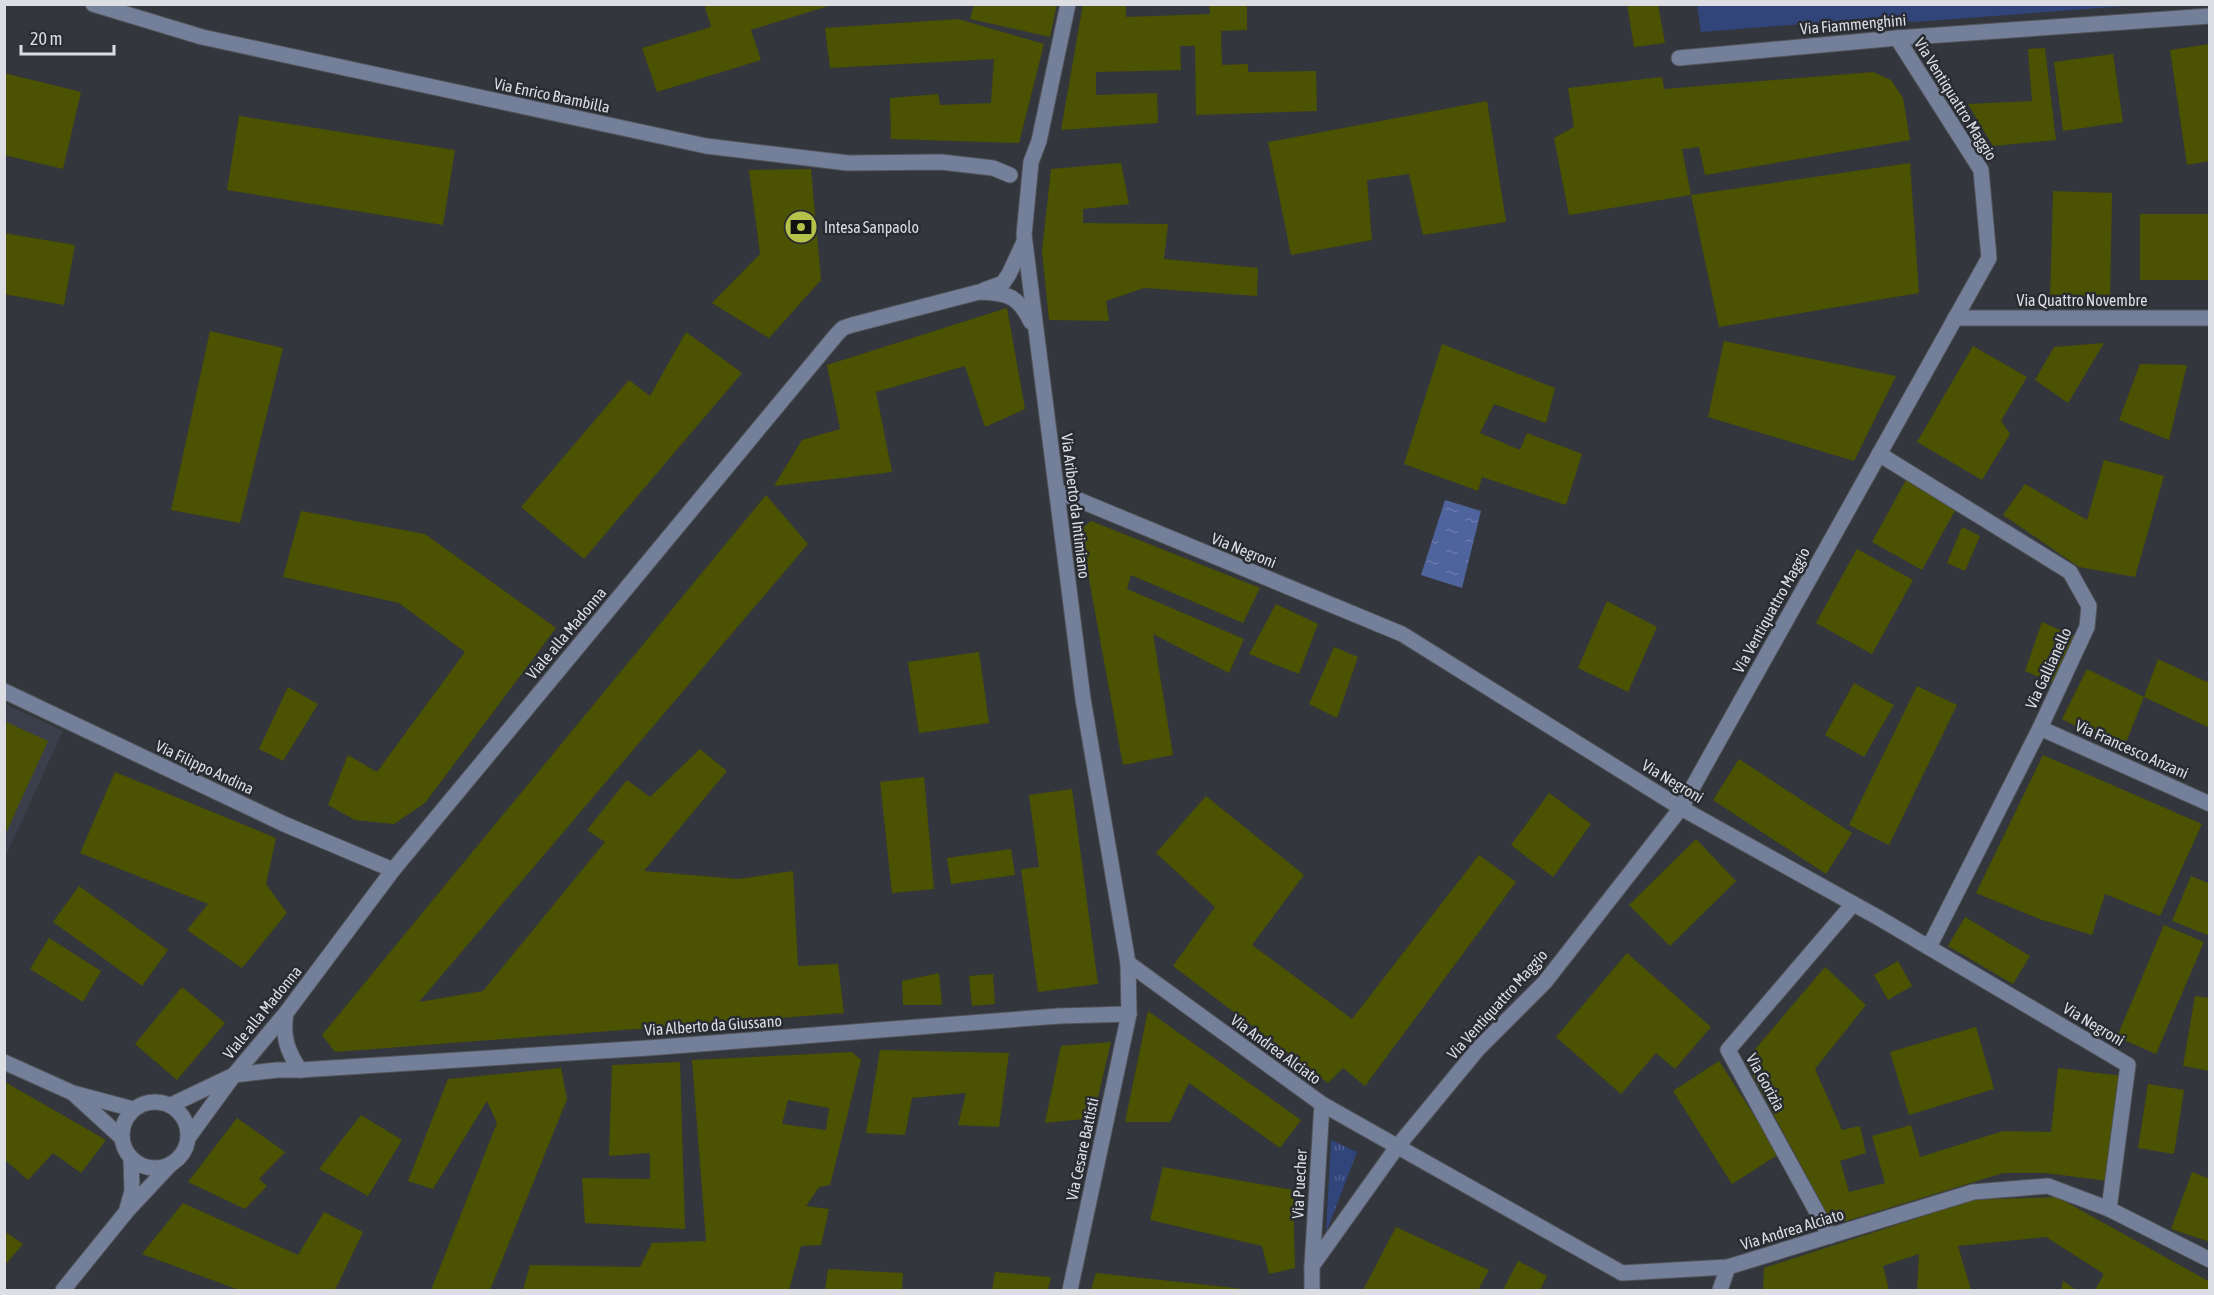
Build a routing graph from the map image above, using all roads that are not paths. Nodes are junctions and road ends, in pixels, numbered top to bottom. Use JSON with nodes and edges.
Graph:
{"nodes":[{"id":1,"x":93,"y":4,"type":"edge"},
{"id":2,"x":1068,"y":4,"type":"edge"},
{"id":3,"x":2210,"y":16,"type":"edge"},
{"id":4,"x":1898,"y":38,"type":"junction"},
{"id":5,"x":1679,"y":58,"type":"dead end"},
{"id":6,"x":1010,"y":175,"type":"dead end"},
{"id":7,"x":1024,"y":241,"type":"junction"},
{"id":8,"x":979,"y":292,"type":"junction"},
{"id":9,"x":1955,"y":318,"type":"junction"},
{"id":10,"x":2210,"y":318,"type":"edge"},
{"id":11,"x":1035,"y":331,"type":"junction"},
{"id":12,"x":1879,"y":454,"type":"junction"},
{"id":13,"x":1057,"y":491,"type":"junction"},
{"id":14,"x":4,"y":691,"type":"edge"},
{"id":15,"x":2040,"y":728,"type":"junction"},
{"id":16,"x":2210,"y":804,"type":"edge"},
{"id":17,"x":1681,"y":808,"type":"junction"},
{"id":18,"x":393,"y":870,"type":"junction"},
{"id":19,"x":1853,"y":904,"type":"junction"},
{"id":20,"x":1929,"y":947,"type":"junction"},
{"id":21,"x":1128,"y":963,"type":"junction"},
{"id":22,"x":286,"y":1013,"type":"junction"},
{"id":23,"x":1129,"y":1014,"type":"junction"},
{"id":24,"x":4,"y":1062,"type":"edge"},
{"id":25,"x":300,"y":1070,"type":"junction"},
{"id":26,"x":234,"y":1075,"type":"junction"},
{"id":27,"x":73,"y":1093,"type":"junction"},
{"id":28,"x":1322,"y":1104,"type":"junction"},
{"id":29,"x":171,"y":1105,"type":"junction"},
{"id":30,"x":133,"y":1109,"type":"junction"},
{"id":31,"x":122,"y":1138,"type":"junction"},
{"id":32,"x":188,"y":1138,"type":"junction"},
{"id":33,"x":1396,"y":1146,"type":"junction"},
{"id":34,"x":131,"y":1158,"type":"junction"},
{"id":35,"x":171,"y":1164,"type":"junction"},
{"id":36,"x":2109,"y":1209,"type":"junction"},
{"id":37,"x":127,"y":1211,"type":"junction"},
{"id":38,"x":1830,"y":1236,"type":"junction"},
{"id":39,"x":2210,"y":1260,"type":"edge"},
{"id":40,"x":1312,"y":1266,"type":"junction"},
{"id":41,"x":1728,"y":1268,"type":"junction"},
{"id":42,"x":63,"y":1290,"type":"edge"},
{"id":43,"x":1070,"y":1290,"type":"edge"},
{"id":44,"x":1312,"y":1290,"type":"edge"},
{"id":45,"x":1720,"y":1290,"type":"edge"}],
"edges":[{"from":1,"to":6,"type":"street","name":"Via Enrico Brambilla"},
{"from":2,"to":7,"type":"street","name":"Via Ariberto da Intimiano"},
{"from":3,"to":4,"type":"street","name":"Via Fiammenghini"},
{"from":4,"to":5,"type":"street","name":"Via Fiammenghini"},
{"from":4,"to":9,"type":"street","name":"Via Ventiquattro Maggio"},
{"from":7,"to":8,"type":"street","name":"Viale alla Madonna"},
{"from":7,"to":11,"type":"street","name":"Via Ariberto da Intimiano"},
{"from":8,"to":11,"type":"street","name":"Viale alla Madonna"},
{"from":8,"to":18,"type":"street","name":"Viale alla Madonna"},
{"from":9,"to":10,"type":"street","name":"Via Quattro Novembre"},
{"from":9,"to":12,"type":"street","name":"Via Ventiquattro Maggio"},
{"from":11,"to":13,"type":"street","name":"Via Ariberto da Intimiano"},
{"from":12,"to":15,"type":"street","name":"Via Gallianello"},
{"from":12,"to":17,"type":"street","name":"Via Ventiquattro Maggio"},
{"from":13,"to":17,"type":"street","name":"Via Negroni"},
{"from":13,"to":21,"type":"street","name":"Via Ariberto da Intimiano"},
{"from":14,"to":18,"type":"street","name":"Via Filippo Andina"},
{"from":15,"to":16,"type":"street","name":"Via Francesco Anzani"},
{"from":15,"to":20,"type":"street","name":"Via Gallianello"},
{"from":17,"to":19,"type":"street","name":"Via Negroni"},
{"from":17,"to":33,"type":"street","name":"Via Ventiquattro Maggio"},
{"from":18,"to":22,"type":"street","name":"Viale alla Madonna"},
{"from":19,"to":20,"type":"street","name":"Via Negroni"},
{"from":19,"to":38,"type":"street","name":"Via Gorizia"},
{"from":20,"to":36,"type":"street","name":"Via Negroni"},
{"from":21,"to":23,"type":"street","name":"Via Ariberto da Intimiano"},
{"from":21,"to":28,"type":"street","name":"Via Andrea Alciato"},
{"from":22,"to":25,"type":"street"},
{"from":22,"to":26,"type":"street","name":"Viale alla Madonna"},
{"from":23,"to":25,"type":"street","name":"Via Alberto da Giussano"},
{"from":23,"to":43,"type":"street","name":"Via Cesare Battisti"},
{"from":24,"to":27,"type":"street"},
{"from":25,"to":26,"type":"street","name":"Via Alberto da Giussano"},
{"from":26,"to":29,"type":"street","name":"Viale alla Madonna"},
{"from":26,"to":32,"type":"street","name":"Viale alla Madonna"},
{"from":27,"to":30,"type":"street"},
{"from":27,"to":31,"type":"street"},
{"from":28,"to":33,"type":"street","name":"Via Andrea Alciato"},
{"from":28,"to":40,"type":"street","name":"Via Puecher"},
{"from":29,"to":30,"type":"street"},
{"from":29,"to":32,"type":"street"},
{"from":30,"to":31,"type":"street"},
{"from":31,"to":34,"type":"street"},
{"from":32,"to":35,"type":"street"},
{"from":33,"to":40,"type":"street"},
{"from":33,"to":41,"type":"street","name":"Via Andrea Alciato"},
{"from":34,"to":35,"type":"street"},
{"from":34,"to":37,"type":"street"},
{"from":35,"to":37,"type":"street"},
{"from":36,"to":38,"type":"street","name":"Via Andrea Alciato"},
{"from":36,"to":39,"type":"street","name":"Via Andrea Alciato"},
{"from":37,"to":42,"type":"street"},
{"from":38,"to":41,"type":"street","name":"Via Andrea Alciato"},
{"from":40,"to":44,"type":"street","name":"Via Puecher"},
{"from":41,"to":45,"type":"street"}]}
